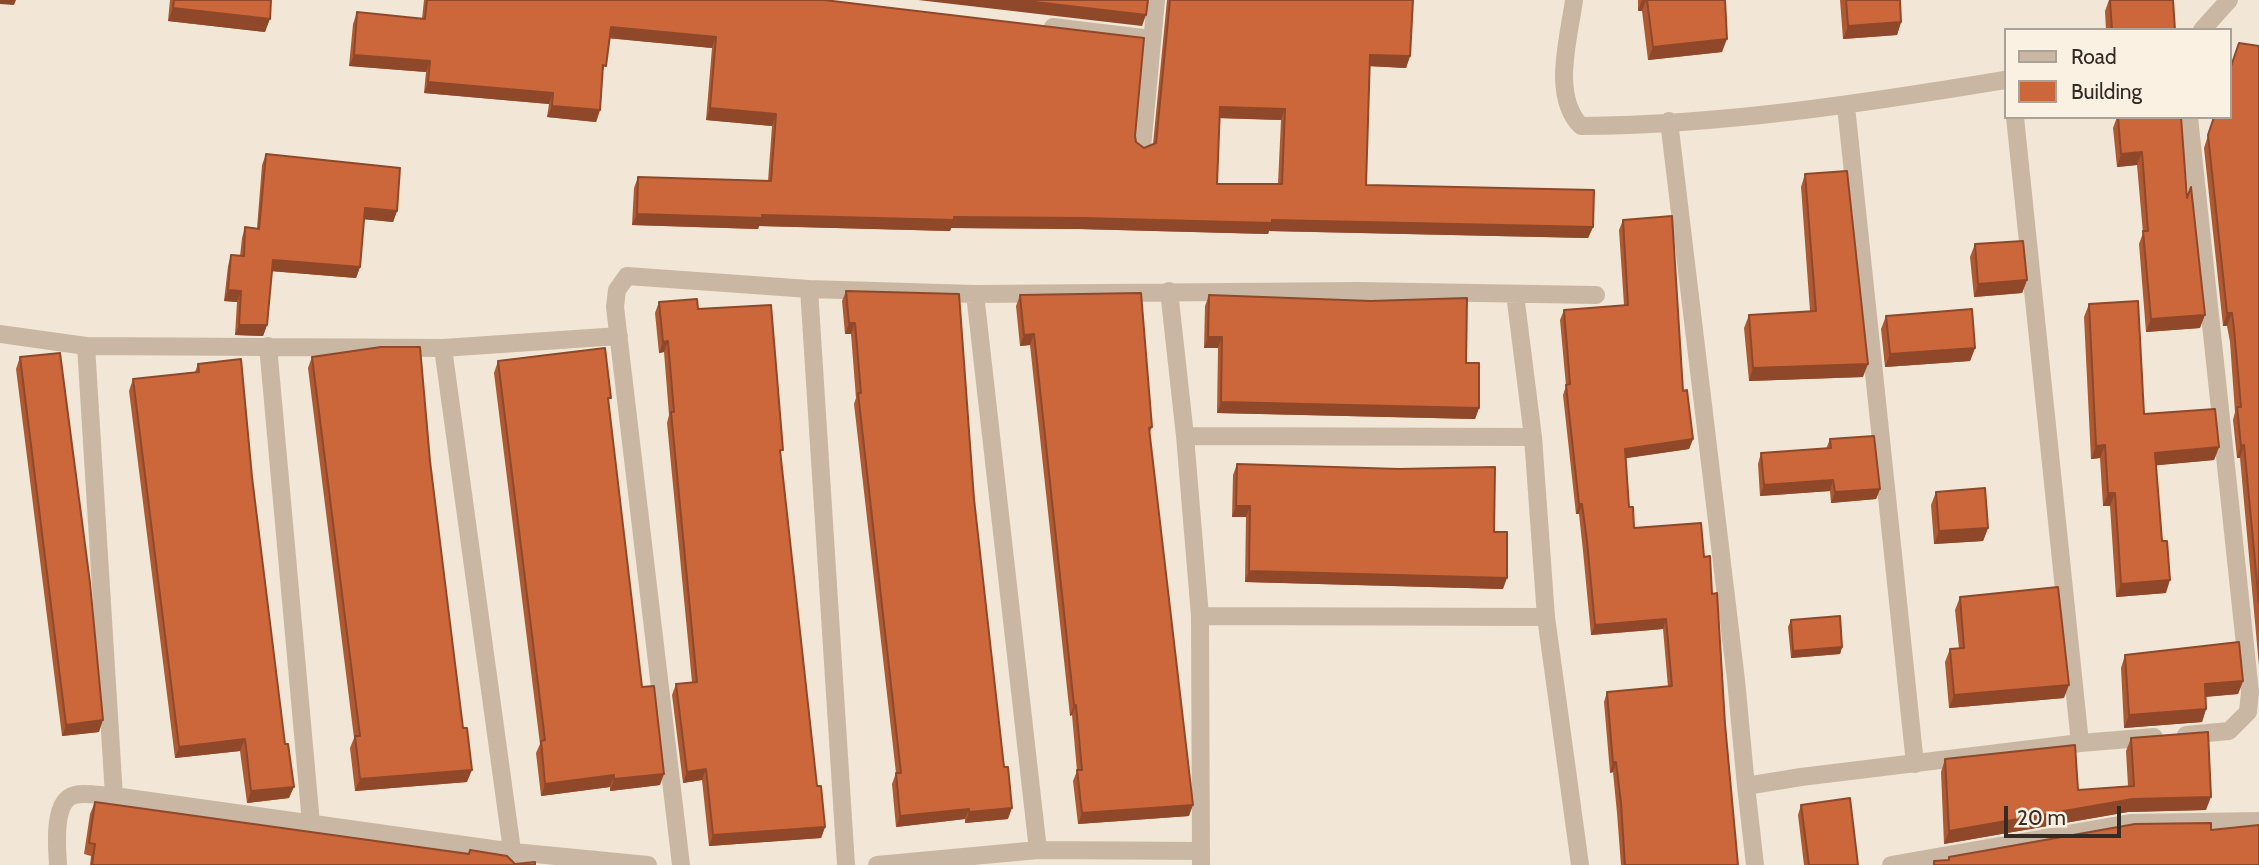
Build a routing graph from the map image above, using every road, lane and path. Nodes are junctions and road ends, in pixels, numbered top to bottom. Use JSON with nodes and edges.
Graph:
{"nodes":[{"id":1,"x":1156,"y":0,"type":"edge"},
{"id":2,"x":1574,"y":0,"type":"edge"},
{"id":3,"x":2229,"y":0,"type":"edge"},
{"id":4,"x":1042,"y":26,"type":"edge"},
{"id":5,"x":2204,"y":28,"type":"edge"},
{"id":6,"x":1152,"y":39,"type":"junction"},
{"id":7,"x":2004,"y":80,"type":"edge"},
{"id":8,"x":1846,"y":106,"type":"junction"},
{"id":9,"x":2015,"y":119,"type":"edge"},
{"id":10,"x":2189,"y":119,"type":"edge"},
{"id":11,"x":1669,"y":121,"type":"junction"},
{"id":12,"x":1142,"y":148,"type":"edge"},
{"id":13,"x":809,"y":289,"type":"junction"},
{"id":14,"x":1169,"y":291,"type":"junction"},
{"id":15,"x":975,"y":294,"type":"junction"},
{"id":16,"x":1515,"y":294,"type":"junction"},
{"id":17,"x":1596,"y":295,"type":"dead end"},
{"id":18,"x":0,"y":334,"type":"edge"},
{"id":19,"x":620,"y":335,"type":"junction"},
{"id":20,"x":86,"y":346,"type":"junction"},
{"id":21,"x":268,"y":346,"type":"junction"},
{"id":22,"x":443,"y":348,"type":"junction"},
{"id":23,"x":1185,"y":436,"type":"junction"},
{"id":24,"x":1533,"y":437,"type":"junction"},
{"id":25,"x":1200,"y":616,"type":"junction"},
{"id":26,"x":1546,"y":617,"type":"junction"},
{"id":27,"x":2080,"y":743,"type":"junction"},
{"id":28,"x":1915,"y":764,"type":"junction"},
{"id":29,"x":1746,"y":786,"type":"junction"},
{"id":30,"x":114,"y":796,"type":"junction"},
{"id":31,"x":2259,"y":821,"type":"edge"},
{"id":32,"x":311,"y":822,"type":"junction"},
{"id":33,"x":1038,"y":850,"type":"junction"},
{"id":34,"x":1201,"y":858,"type":"edge"},
{"id":35,"x":514,"y":859,"type":"edge"},
{"id":36,"x":58,"y":865,"type":"edge"},
{"id":37,"x":648,"y":865,"type":"edge"},
{"id":38,"x":681,"y":865,"type":"edge"},
{"id":39,"x":845,"y":865,"type":"edge"},
{"id":40,"x":877,"y":865,"type":"edge"},
{"id":41,"x":1580,"y":865,"type":"edge"},
{"id":42,"x":1755,"y":865,"type":"edge"},
{"id":43,"x":1891,"y":865,"type":"edge"}],
"edges":[{"from":1,"to":6,"type":"street"},
{"from":2,"to":11,"type":"street"},
{"from":3,"to":5,"type":"street"},
{"from":4,"to":6,"type":"street"},
{"from":6,"to":12,"type":"street"},
{"from":7,"to":8,"type":"street"},
{"from":8,"to":11,"type":"street"},
{"from":8,"to":28,"type":"street"},
{"from":9,"to":27,"type":"street"},
{"from":10,"to":27,"type":"street"},
{"from":11,"to":29,"type":"street"},
{"from":13,"to":15,"type":"street"},
{"from":13,"to":19,"type":"street"},
{"from":13,"to":39,"type":"street"},
{"from":14,"to":15,"type":"street"},
{"from":14,"to":16,"type":"street"},
{"from":14,"to":23,"type":"street"},
{"from":15,"to":33,"type":"street"},
{"from":16,"to":17,"type":"street"},
{"from":16,"to":24,"type":"street"},
{"from":18,"to":20,"type":"street"},
{"from":19,"to":22,"type":"street"},
{"from":19,"to":38,"type":"street"},
{"from":20,"to":21,"type":"street"},
{"from":20,"to":30,"type":"street"},
{"from":21,"to":22,"type":"street"},
{"from":21,"to":32,"type":"street"},
{"from":22,"to":35,"type":"street"},
{"from":23,"to":24,"type":"street"},
{"from":23,"to":25,"type":"street"},
{"from":24,"to":26,"type":"street"},
{"from":25,"to":26,"type":"street"},
{"from":25,"to":34,"type":"street"},
{"from":26,"to":41,"type":"street"},
{"from":27,"to":28,"type":"street"},
{"from":28,"to":29,"type":"street"},
{"from":29,"to":42,"type":"street"},
{"from":30,"to":32,"type":"street"},
{"from":30,"to":36,"type":"street"},
{"from":31,"to":43,"type":"street"},
{"from":32,"to":35,"type":"street"},
{"from":33,"to":34,"type":"street"},
{"from":33,"to":40,"type":"street"},
{"from":35,"to":37,"type":"street"}]}
